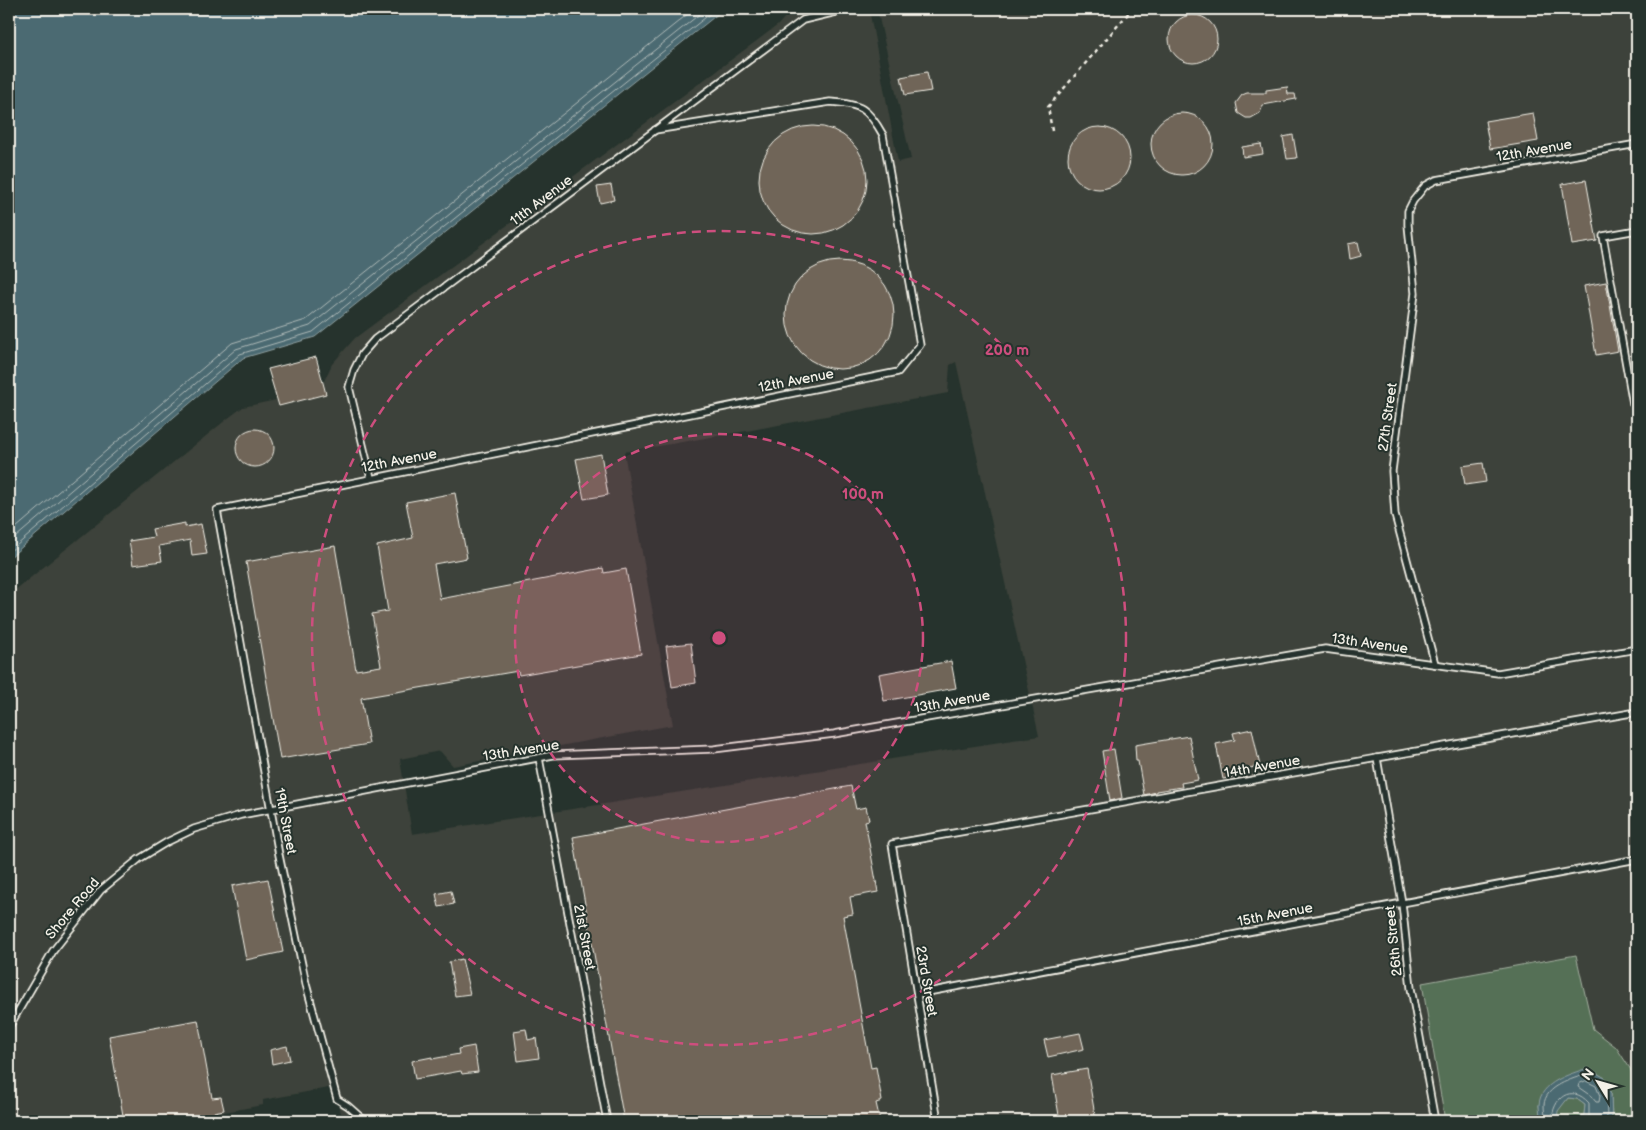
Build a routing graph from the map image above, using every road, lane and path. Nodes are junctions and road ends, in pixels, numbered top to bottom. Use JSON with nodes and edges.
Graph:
{"nodes":[{"id":1,"x":850,"y":9,"type":"edge"},
{"id":2,"x":1132,"y":9,"type":"edge"},
{"id":3,"x":655,"y":130,"type":"junction"},
{"id":4,"x":1052,"y":130,"type":"dead end"},
{"id":5,"x":1637,"y":144,"type":"edge"},
{"id":6,"x":1436,"y":180,"type":"joint"},
{"id":7,"x":1637,"y":230,"type":"edge"},
{"id":8,"x":1635,"y":404,"type":"edge"},
{"id":9,"x":371,"y":478,"type":"junction"},
{"id":10,"x":217,"y":510,"type":"joint"},
{"id":11,"x":1637,"y":649,"type":"edge"},
{"id":12,"x":1435,"y":664,"type":"junction"},
{"id":13,"x":1637,"y":712,"type":"edge"},
{"id":14,"x":539,"y":758,"type":"junction"},
{"id":15,"x":1377,"y":758,"type":"junction"},
{"id":16,"x":271,"y":808,"type":"junction"},
{"id":17,"x":892,"y":844,"type":"joint"},
{"id":18,"x":1637,"y":858,"type":"edge"},
{"id":19,"x":1402,"y":903,"type":"junction"},
{"id":20,"x":917,"y":994,"type":"junction"},
{"id":21,"x":9,"y":1027,"type":"edge"},
{"id":22,"x":365,"y":1121,"type":"edge"},
{"id":23,"x":607,"y":1121,"type":"edge"},
{"id":24,"x":938,"y":1121,"type":"edge"},
{"id":25,"x":1435,"y":1121,"type":"edge"}],
"edges":[{"from":1,"to":3,"type":"lane","name":"11th Avenue"},
{"from":2,"to":4,"type":"path"},
{"from":3,"to":9,"type":"lane","name":"11th Avenue"},
{"from":3,"to":9,"type":"lane","name":"12th Avenue"},
{"from":5,"to":6,"type":"lane","name":"12th Avenue"},
{"from":6,"to":12,"type":"lane","name":"27th Street"},
{"from":7,"to":8,"type":"lane"},
{"from":9,"to":10,"type":"lane","name":"12th Avenue"},
{"from":10,"to":16,"type":"lane","name":"19th Street"},
{"from":11,"to":12,"type":"lane","name":"13th Avenue"},
{"from":12,"to":14,"type":"lane","name":"13th Avenue"},
{"from":13,"to":15,"type":"lane","name":"14th Avenue"},
{"from":14,"to":16,"type":"lane","name":"13th Avenue"},
{"from":14,"to":23,"type":"lane","name":"21st Street"},
{"from":15,"to":17,"type":"lane","name":"14th Avenue"},
{"from":15,"to":19,"type":"lane","name":"26th Street"},
{"from":16,"to":21,"type":"lane","name":"Shore Road"},
{"from":16,"to":22,"type":"lane","name":"19th Street"},
{"from":17,"to":20,"type":"lane","name":"23rd Street"},
{"from":18,"to":19,"type":"lane","name":"15th Avenue"},
{"from":19,"to":20,"type":"lane","name":"15th Avenue"},
{"from":19,"to":25,"type":"lane","name":"26th Street"},
{"from":20,"to":24,"type":"lane","name":"23rd Street"}]}
